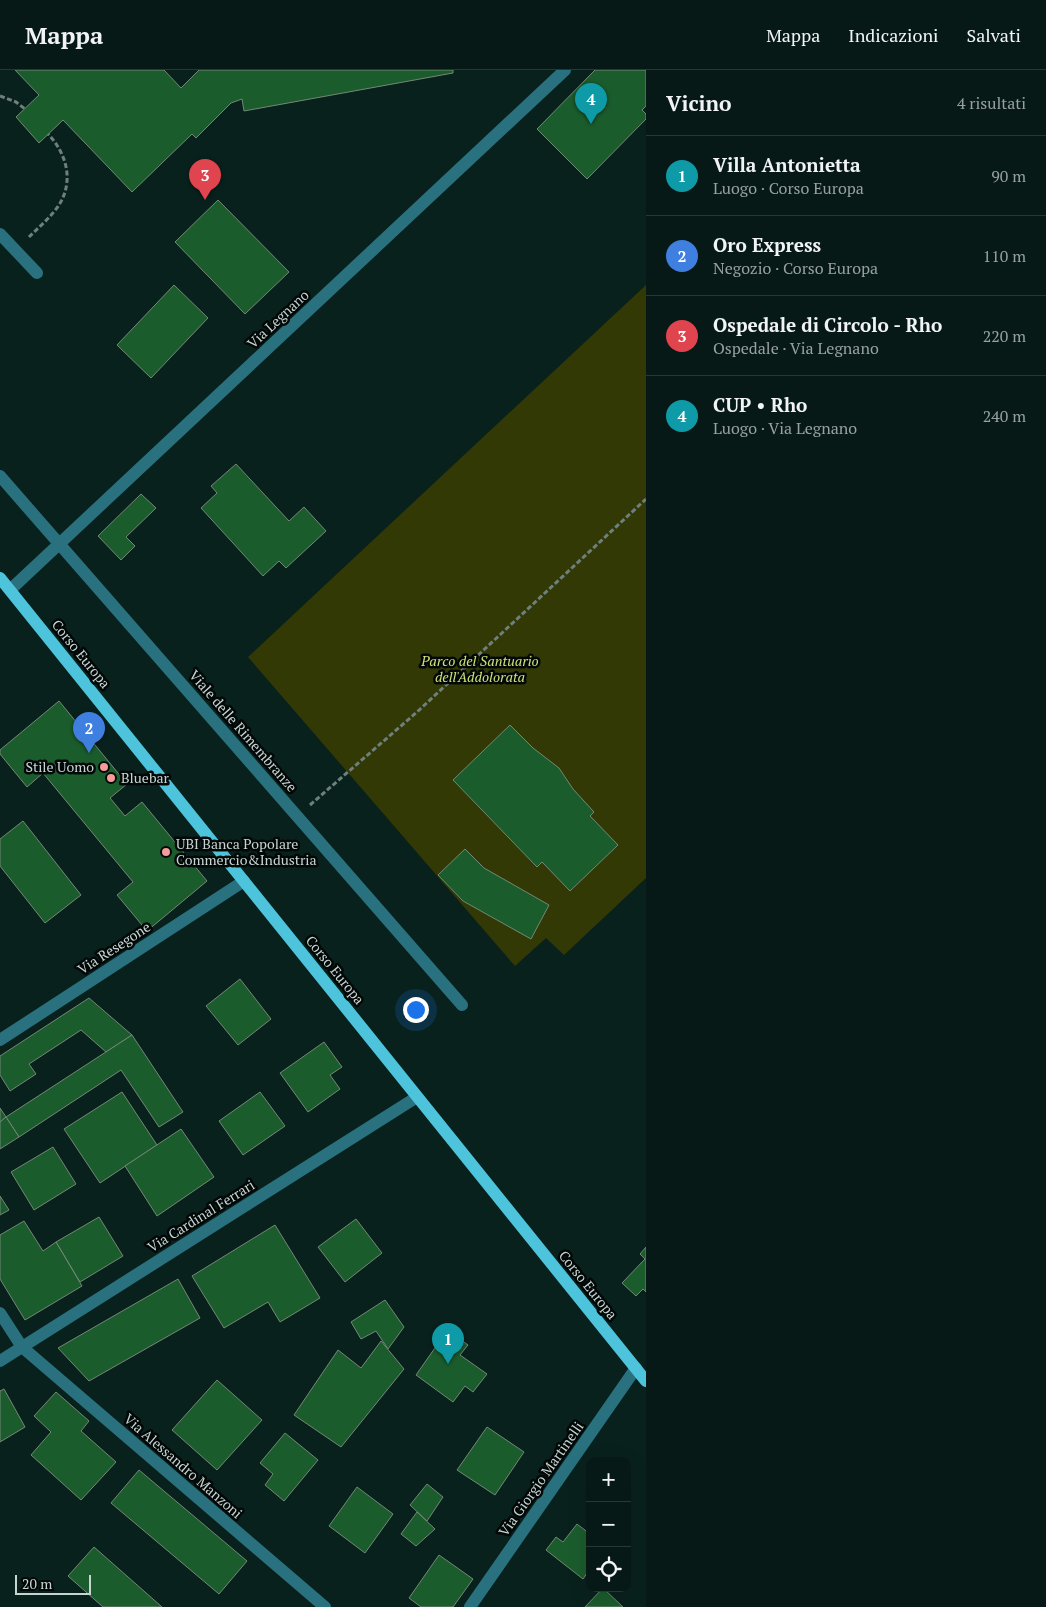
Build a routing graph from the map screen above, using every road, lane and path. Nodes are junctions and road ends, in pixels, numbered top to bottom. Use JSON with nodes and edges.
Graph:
{"nodes":[{"id":1,"x":565,"y":70,"type":"edge"},
{"id":2,"x":0,"y":96,"type":"edge"},
{"id":3,"x":25,"y":109,"type":"dead end"},
{"id":4,"x":48,"y":134,"type":"dead end"},
{"id":5,"x":2,"y":240,"type":"edge"},
{"id":6,"x":15,"y":250,"type":"junction"},
{"id":7,"x":37,"y":273,"type":"dead end"},
{"id":8,"x":0,"y":476,"type":"edge"},
{"id":9,"x":646,"y":498,"type":"edge"},
{"id":10,"x":60,"y":544,"type":"junction"},
{"id":11,"x":0,"y":578,"type":"edge"},
{"id":12,"x":10,"y":590,"type":"junction"},
{"id":13,"x":298,"y":816,"type":"junction"},
{"id":14,"x":244,"y":881,"type":"junction"},
{"id":15,"x":462,"y":1005,"type":"dead end"},
{"id":16,"x":0,"y":1040,"type":"edge"},
{"id":17,"x":417,"y":1097,"type":"junction"},
{"id":18,"x":0,"y":1313,"type":"edge"},
{"id":19,"x":22,"y":1347,"type":"junction"},
{"id":20,"x":0,"y":1361,"type":"edge"},
{"id":21,"x":636,"y":1368,"type":"junction"},
{"id":22,"x":646,"y":1381,"type":"edge"},
{"id":23,"x":325,"y":1607,"type":"edge"},
{"id":24,"x":470,"y":1607,"type":"edge"}],
"edges":[{"from":1,"to":10,"type":"street","name":"Via Legnano"},
{"from":2,"to":3,"type":"path"},
{"from":4,"to":6,"type":"path"},
{"from":5,"to":6,"type":"street"},
{"from":6,"to":7,"type":"street"},
{"from":8,"to":10,"type":"street","name":"Viale delle Rimembranze"},
{"from":9,"to":13,"type":"path"},
{"from":10,"to":12,"type":"street","name":"Via Legnano"},
{"from":10,"to":13,"type":"street","name":"Viale delle Rimembranze"},
{"from":11,"to":12,"type":"main road","name":"Corso Europa"},
{"from":12,"to":14,"type":"main road","name":"Corso Europa"},
{"from":13,"to":15,"type":"street","name":"Viale delle Rimembranze"},
{"from":14,"to":16,"type":"street","name":"Via Resegone"},
{"from":14,"to":17,"type":"main road","name":"Corso Europa"},
{"from":17,"to":19,"type":"street","name":"Via Cardinal Ferrari"},
{"from":17,"to":21,"type":"main road","name":"Corso Europa"},
{"from":18,"to":19,"type":"street","name":"Via Alessandro Manzoni"},
{"from":19,"to":20,"type":"street","name":"Via Cardinal Ferrari"},
{"from":19,"to":23,"type":"street","name":"Via Alessandro Manzoni"},
{"from":21,"to":22,"type":"main road","name":"Corso Europa"},
{"from":21,"to":24,"type":"street","name":"Via Giorgio Martinelli"}]}
